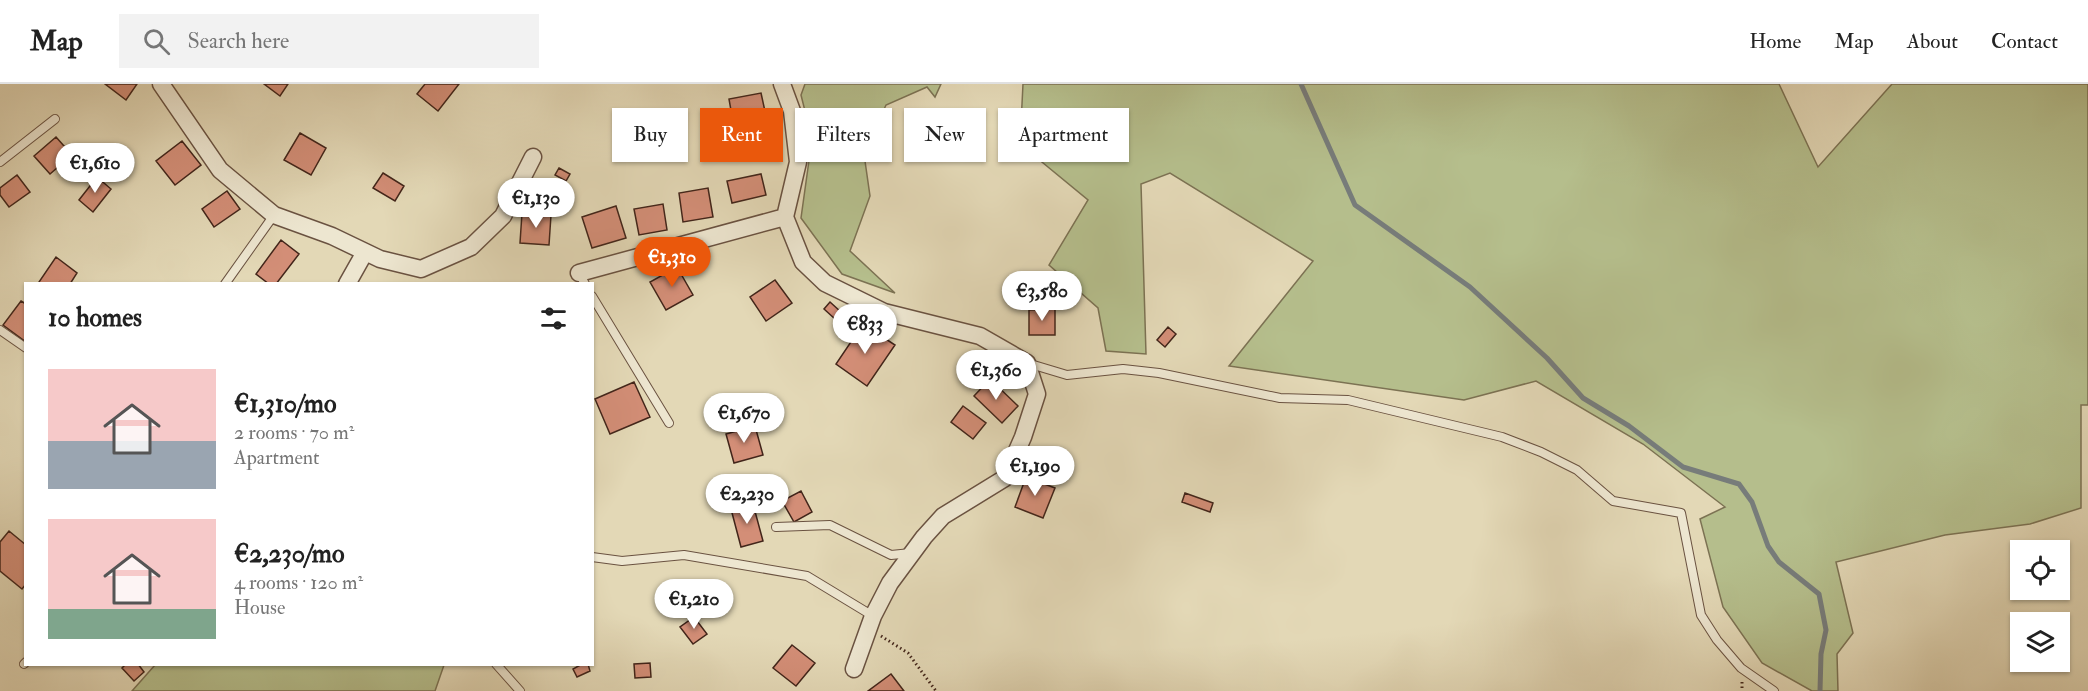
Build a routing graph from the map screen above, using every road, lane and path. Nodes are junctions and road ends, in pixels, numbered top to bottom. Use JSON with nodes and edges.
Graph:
{"nodes":[{"id":1,"x":161,"y":84,"type":"edge"},
{"id":2,"x":782,"y":84,"type":"edge"},
{"id":3,"x":55,"y":119,"type":"dead end"},
{"id":4,"x":533,"y":157,"type":"dead end"},
{"id":5,"x":0,"y":162,"type":"edge"},
{"id":6,"x":274,"y":215,"type":"junction"},
{"id":7,"x":785,"y":217,"type":"junction"},
{"id":8,"x":365,"y":252,"type":"junction"},
{"id":9,"x":582,"y":278,"type":"edge"},
{"id":10,"x":226,"y":282,"type":"edge"},
{"id":11,"x":348,"y":282,"type":"edge"},
{"id":12,"x":594,"y":299,"type":"edge"},
{"id":13,"x":0,"y":330,"type":"edge"},
{"id":14,"x":24,"y":347,"type":"edge"},
{"id":15,"x":1027,"y":363,"type":"junction"},
{"id":16,"x":669,"y":423,"type":"dead end"},
{"id":17,"x":776,"y":527,"type":"dead end"},
{"id":18,"x":912,"y":553,"type":"junction"},
{"id":19,"x":594,"y":557,"type":"edge"},
{"id":20,"x":871,"y":622,"type":"junction"},
{"id":21,"x":498,"y":666,"type":"edge"},
{"id":22,"x":854,"y":669,"type":"dead end"},
{"id":23,"x":520,"y":691,"type":"edge"},
{"id":24,"x":936,"y":691,"type":"edge"},
{"id":25,"x":1774,"y":691,"type":"edge"}],
"edges":[{"from":1,"to":6,"type":"street"},
{"from":2,"to":7,"type":"street"},
{"from":3,"to":5,"type":"lane"},
{"from":4,"to":8,"type":"street"},
{"from":6,"to":8,"type":"street"},
{"from":6,"to":10,"type":"lane"},
{"from":7,"to":9,"type":"street"},
{"from":7,"to":15,"type":"street"},
{"from":8,"to":11,"type":"street"},
{"from":12,"to":16,"type":"lane"},
{"from":13,"to":14,"type":"lane"},
{"from":15,"to":18,"type":"street"},
{"from":15,"to":25,"type":"lane"},
{"from":17,"to":18,"type":"lane"},
{"from":18,"to":20,"type":"street"},
{"from":19,"to":20,"type":"lane"},
{"from":20,"to":22,"type":"street"},
{"from":20,"to":24,"type":"path"},
{"from":21,"to":23,"type":"lane"}]}
